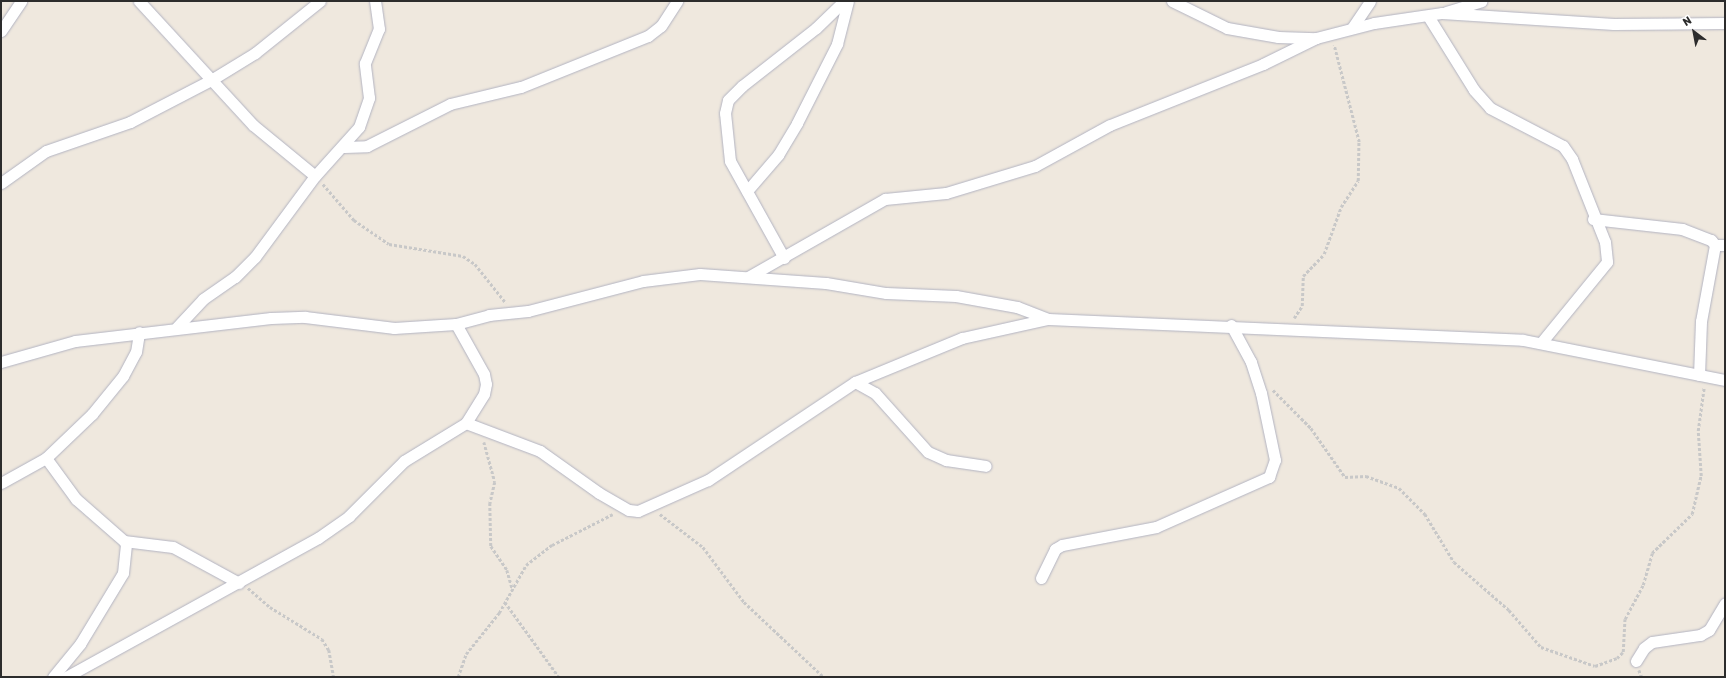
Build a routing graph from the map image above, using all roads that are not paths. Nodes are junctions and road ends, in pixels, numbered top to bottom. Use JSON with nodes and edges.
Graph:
{"nodes":[{"id":1,"x":22,"y":1,"type":"edge"},
{"id":2,"x":139,"y":1,"type":"edge"},
{"id":3,"x":320,"y":1,"type":"edge"},
{"id":4,"x":375,"y":1,"type":"edge"},
{"id":5,"x":676,"y":1,"type":"edge"},
{"id":6,"x":844,"y":1,"type":"edge"},
{"id":7,"x":848,"y":1,"type":"edge"},
{"id":8,"x":1172,"y":1,"type":"edge"},
{"id":9,"x":1370,"y":1,"type":"edge"},
{"id":10,"x":1481,"y":1,"type":"edge"},
{"id":11,"x":1442,"y":13,"type":"junction"},
{"id":12,"x":1428,"y":16,"type":"junction"},
{"id":13,"x":1725,"y":23,"type":"edge"},
{"id":14,"x":1352,"y":28,"type":"junction"},
{"id":15,"x":1,"y":31,"type":"edge"},
{"id":16,"x":1316,"y":38,"type":"junction"},
{"id":17,"x":211,"y":80,"type":"junction"},
{"id":18,"x":344,"y":147,"type":"junction"},
{"id":19,"x":315,"y":176,"type":"junction"},
{"id":20,"x":1,"y":184,"type":"edge"},
{"id":21,"x":747,"y":191,"type":"junction"},
{"id":22,"x":1594,"y":219,"type":"junction"},
{"id":23,"x":1720,"y":245,"type":"edge"},
{"id":24,"x":784,"y":258,"type":"junction"},
{"id":25,"x":748,"y":277,"type":"junction"},
{"id":26,"x":1048,"y":319,"type":"junction"},
{"id":27,"x":456,"y":324,"type":"junction"},
{"id":28,"x":1231,"y":325,"type":"junction"},
{"id":29,"x":176,"y":327,"type":"junction"},
{"id":30,"x":139,"y":332,"type":"junction"},
{"id":31,"x":1541,"y":343,"type":"junction"},
{"id":32,"x":1,"y":362,"type":"edge"},
{"id":33,"x":1703,"y":376,"type":"junction"},
{"id":34,"x":1725,"y":380,"type":"edge"},
{"id":35,"x":855,"y":382,"type":"junction"},
{"id":36,"x":466,"y":422,"type":"junction"},
{"id":37,"x":46,"y":458,"type":"junction"},
{"id":38,"x":986,"y":466,"type":"dead end"},
{"id":39,"x":1,"y":483,"type":"edge"},
{"id":40,"x":126,"y":542,"type":"junction"},
{"id":41,"x":1041,"y":578,"type":"dead end"},
{"id":42,"x":241,"y":582,"type":"junction"},
{"id":43,"x":1725,"y":603,"type":"edge"},
{"id":44,"x":1636,"y":662,"type":"dead end"},
{"id":45,"x":53,"y":677,"type":"edge"},
{"id":46,"x":66,"y":677,"type":"edge"}],
"edges":[{"from":1,"to":15,"type":"street"},
{"from":2,"to":17,"type":"street"},
{"from":3,"to":17,"type":"street"},
{"from":4,"to":18,"type":"street"},
{"from":5,"to":18,"type":"street"},
{"from":6,"to":21,"type":"street"},
{"from":7,"to":21,"type":"street"},
{"from":8,"to":16,"type":"street"},
{"from":9,"to":14,"type":"street"},
{"from":10,"to":11,"type":"street"},
{"from":11,"to":12,"type":"street"},
{"from":11,"to":13,"type":"street"},
{"from":12,"to":14,"type":"street"},
{"from":12,"to":22,"type":"street"},
{"from":14,"to":16,"type":"street"},
{"from":16,"to":24,"type":"street"},
{"from":17,"to":19,"type":"street"},
{"from":17,"to":20,"type":"street"},
{"from":18,"to":19,"type":"street"},
{"from":19,"to":29,"type":"street"},
{"from":21,"to":24,"type":"street"},
{"from":22,"to":23,"type":"street"},
{"from":22,"to":31,"type":"street"},
{"from":23,"to":33,"type":"street"},
{"from":24,"to":25,"type":"street"},
{"from":25,"to":26,"type":"street"},
{"from":25,"to":27,"type":"street"},
{"from":26,"to":28,"type":"street"},
{"from":26,"to":35,"type":"street"},
{"from":27,"to":29,"type":"street"},
{"from":27,"to":36,"type":"street"},
{"from":28,"to":31,"type":"street"},
{"from":28,"to":41,"type":"street"},
{"from":29,"to":30,"type":"street"},
{"from":30,"to":32,"type":"street"},
{"from":30,"to":37,"type":"street"},
{"from":31,"to":33,"type":"street"},
{"from":33,"to":34,"type":"street"},
{"from":35,"to":36,"type":"street"},
{"from":35,"to":38,"type":"street"},
{"from":36,"to":42,"type":"street"},
{"from":37,"to":39,"type":"street"},
{"from":37,"to":40,"type":"street"},
{"from":40,"to":42,"type":"street"},
{"from":40,"to":45,"type":"street"},
{"from":42,"to":46,"type":"street"},
{"from":43,"to":44,"type":"street"}]}
